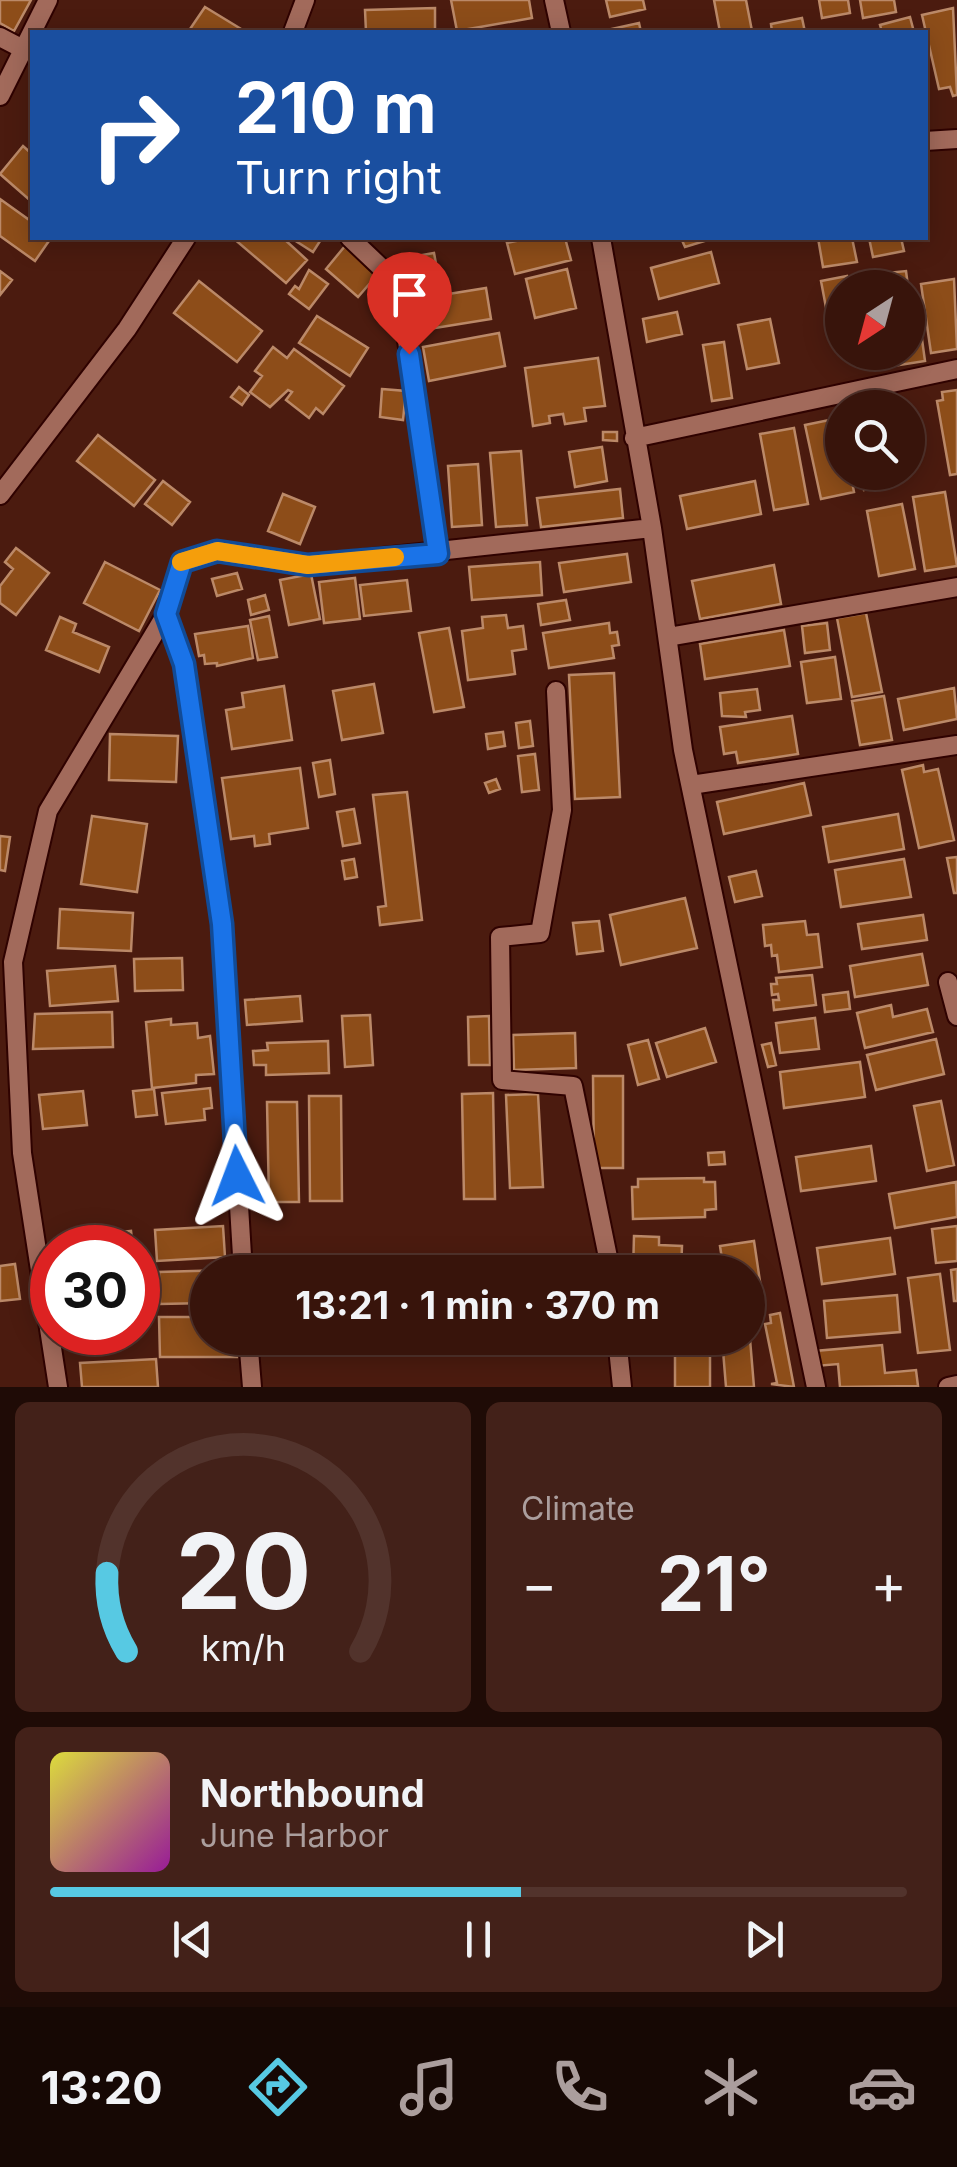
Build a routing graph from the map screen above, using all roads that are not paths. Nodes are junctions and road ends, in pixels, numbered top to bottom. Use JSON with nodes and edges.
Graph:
{"nodes":[{"id":1,"x":48,"y":0,"type":"edge"},
{"id":2,"x":305,"y":0,"type":"edge"},
{"id":3,"x":554,"y":0,"type":"edge"},
{"id":4,"x":32,"y":30,"type":"edge"},
{"id":5,"x":294,"y":30,"type":"edge"},
{"id":6,"x":561,"y":30,"type":"edge"},
{"id":7,"x":30,"y":35,"type":"edge"},
{"id":8,"x":0,"y":36,"type":"edge"},
{"id":9,"x":23,"y":48,"type":"junction"},
{"id":10,"x":0,"y":96,"type":"edge"},
{"id":11,"x":957,"y":138,"type":"edge"},
{"id":12,"x":928,"y":141,"type":"edge"},
{"id":13,"x":185,"y":240,"type":"edge"},
{"id":14,"x":352,"y":240,"type":"edge"},
{"id":15,"x":601,"y":240,"type":"edge"},
{"id":16,"x":957,"y":368,"type":"edge"},
{"id":17,"x":634,"y":438,"type":"junction"},
{"id":18,"x":0,"y":495,"type":"edge"},
{"id":19,"x":652,"y":528,"type":"junction"},
{"id":20,"x":438,"y":554,"type":"junction"},
{"id":21,"x":957,"y":588,"type":"edge"},
{"id":22,"x":166,"y":614,"type":"junction"},
{"id":23,"x":668,"y":637,"type":"junction"},
{"id":24,"x":556,"y":690,"type":"dead end"},
{"id":25,"x":957,"y":745,"type":"edge"},
{"id":26,"x":690,"y":785,"type":"junction"},
{"id":27,"x":948,"y":982,"type":"dead end"},
{"id":28,"x":957,"y":1016,"type":"edge"},
{"id":29,"x":242,"y":1255,"type":"edge"},
{"id":30,"x":608,"y":1255,"type":"edge"},
{"id":31,"x":249,"y":1355,"type":"edge"},
{"id":32,"x":619,"y":1355,"type":"edge"},
{"id":33,"x":957,"y":1385,"type":"edge"},
{"id":34,"x":58,"y":1387,"type":"edge"},
{"id":35,"x":252,"y":1387,"type":"edge"},
{"id":36,"x":622,"y":1387,"type":"edge"},
{"id":37,"x":816,"y":1387,"type":"edge"},
{"id":38,"x":948,"y":1387,"type":"edge"}],
"edges":[{"from":1,"to":4,"type":"street"},
{"from":2,"to":5,"type":"street"},
{"from":3,"to":6,"type":"street"},
{"from":7,"to":9,"type":"street"},
{"from":8,"to":9,"type":"street"},
{"from":9,"to":10,"type":"street"},
{"from":11,"to":12,"type":"street"},
{"from":13,"to":18,"type":"street"},
{"from":14,"to":20,"type":"street"},
{"from":15,"to":17,"type":"street"},
{"from":16,"to":17,"type":"street"},
{"from":17,"to":19,"type":"street"},
{"from":19,"to":20,"type":"street"},
{"from":19,"to":23,"type":"street"},
{"from":20,"to":22,"type":"street"},
{"from":21,"to":23,"type":"street"},
{"from":22,"to":29,"type":"street"},
{"from":22,"to":34,"type":"street"},
{"from":23,"to":26,"type":"street"},
{"from":24,"to":30,"type":"street"},
{"from":25,"to":26,"type":"street"},
{"from":26,"to":37,"type":"street"},
{"from":27,"to":28,"type":"street"},
{"from":31,"to":35,"type":"street"},
{"from":32,"to":36,"type":"street"},
{"from":33,"to":38,"type":"street"}]}
